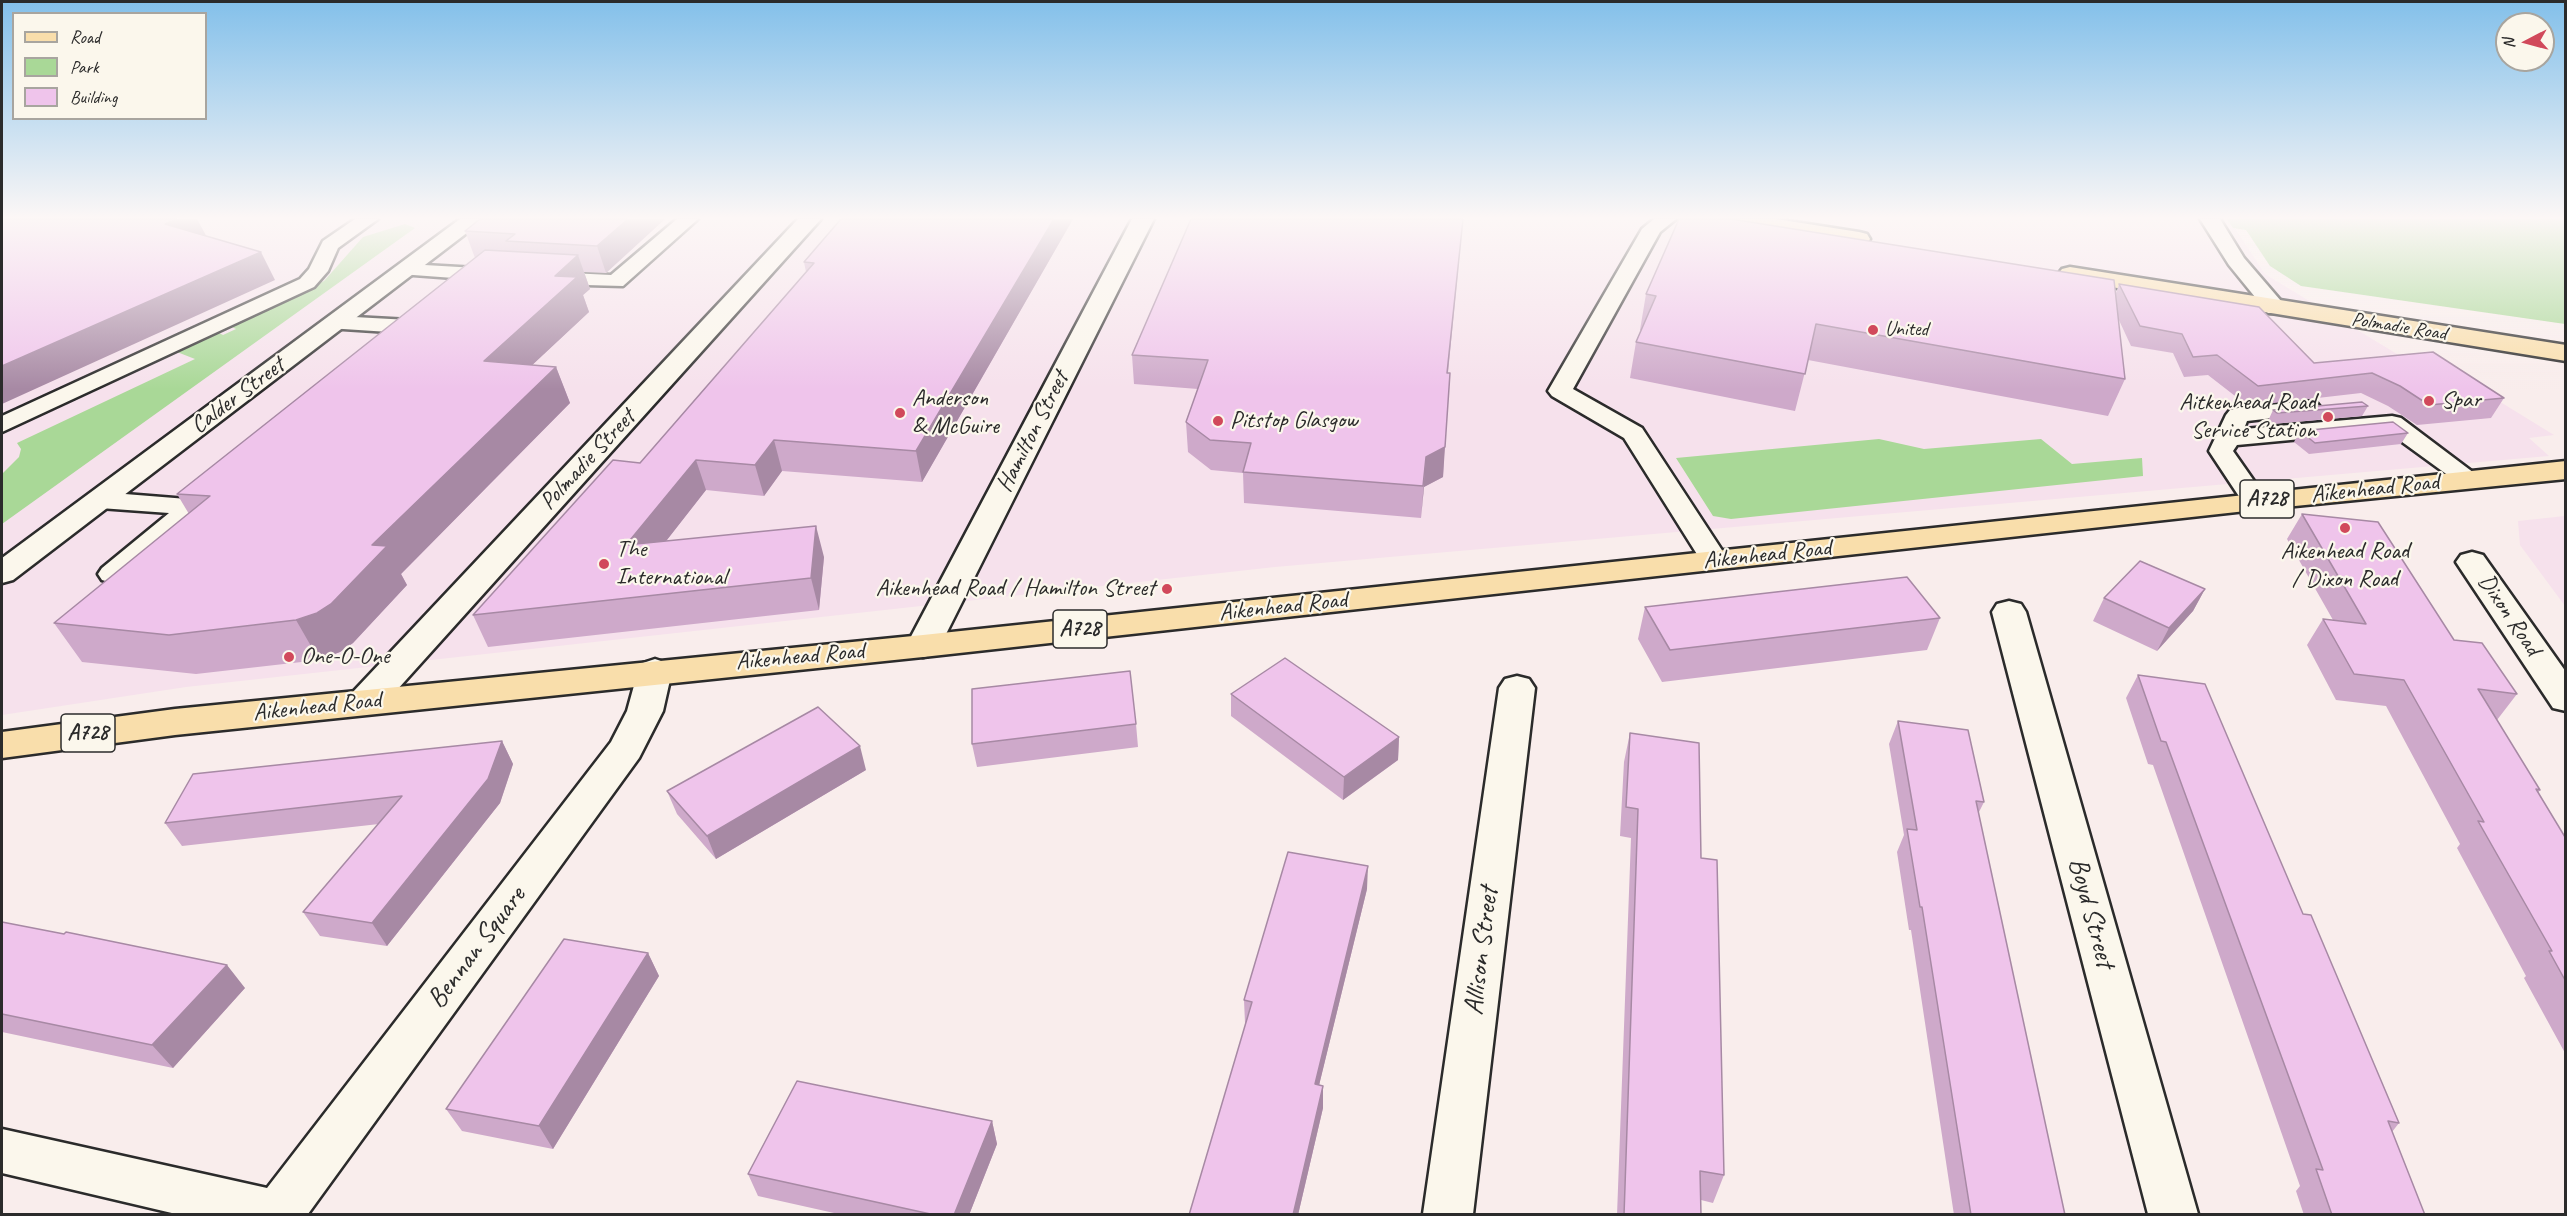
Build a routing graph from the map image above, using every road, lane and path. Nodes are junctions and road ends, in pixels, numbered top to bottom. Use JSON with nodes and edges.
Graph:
{"nodes":[{"id":1,"x":313,"y":276,"type":"edge"},
{"id":2,"x":398,"y":276,"type":"edge"},
{"id":3,"x":507,"y":276,"type":"edge"},
{"id":4,"x":511,"y":276,"type":"edge"},
{"id":5,"x":623,"y":276,"type":"edge"},
{"id":6,"x":758,"y":276,"type":"edge"},
{"id":7,"x":1114,"y":276,"type":"edge"},
{"id":8,"x":1625,"y":276,"type":"edge"},
{"id":9,"x":2077,"y":276,"type":"edge"},
{"id":10,"x":2248,"y":276,"type":"edge"},
{"id":11,"x":535,"y":277,"type":"edge"},
{"id":12,"x":2276,"y":309,"type":"junction"},
{"id":13,"x":336,"y":322,"type":"junction"},
{"id":14,"x":2565,"y":353,"type":"edge"},
{"id":15,"x":373,"y":357,"type":"edge"},
{"id":16,"x":2361,"y":402,"type":"edge"},
{"id":17,"x":2327,"y":406,"type":"edge"},
{"id":18,"x":2392,"y":423,"type":"junction"},
{"id":19,"x":2,"y":426,"type":"edge"},
{"id":20,"x":2228,"y":438,"type":"junction"},
{"id":21,"x":238,"y":470,"type":"edge"},
{"id":22,"x":2565,"y":470,"type":"edge"},
{"id":23,"x":2469,"y":479,"type":"junction"},
{"id":24,"x":100,"y":500,"type":"junction"},
{"id":25,"x":2255,"y":501,"type":"junction"},
{"id":26,"x":194,"y":507,"type":"junction"},
{"id":27,"x":1715,"y":561,"type":"junction"},
{"id":28,"x":2472,"y":562,"type":"dead end"},
{"id":29,"x":2,"y":573,"type":"edge"},
{"id":30,"x":112,"y":574,"type":"edge"},
{"id":31,"x":2009,"y":612,"type":"dead end"},
{"id":32,"x":924,"y":646,"type":"junction"},
{"id":33,"x":655,"y":671,"type":"junction"},
{"id":34,"x":1516,"y":688,"type":"dead end"},
{"id":35,"x":2565,"y":699,"type":"edge"},
{"id":36,"x":365,"y":702,"type":"junction"},
{"id":37,"x":2,"y":745,"type":"edge"},
{"id":38,"x":2,"y":1151,"type":"edge"},
{"id":39,"x":277,"y":1215,"type":"edge"},
{"id":40,"x":1448,"y":1215,"type":"edge"},
{"id":41,"x":2173,"y":1215,"type":"edge"}],
"edges":[{"from":1,"to":19,"type":"lane"},
{"from":2,"to":13,"type":"street","name":"Calder Street"},
{"from":3,"to":4,"type":"lane"},
{"from":5,"to":11,"type":"lane"},
{"from":6,"to":36,"type":"street","name":"Polmadie Street"},
{"from":7,"to":32,"type":"street","name":"Hamilton Street"},
{"from":8,"to":27,"type":"lane"},
{"from":9,"to":12,"type":"main road","name":"Polmadie Road"},
{"from":10,"to":12,"type":"lane"},
{"from":12,"to":14,"type":"main road","name":"Polmadie Road"},
{"from":13,"to":15,"type":"lane"},
{"from":13,"to":24,"type":"street","name":"Calder Street"},
{"from":16,"to":18,"type":"lane"},
{"from":17,"to":20,"type":"lane"},
{"from":18,"to":20,"type":"lane"},
{"from":18,"to":23,"type":"lane"},
{"from":20,"to":25,"type":"lane"},
{"from":21,"to":26,"type":"lane"},
{"from":22,"to":23,"type":"main road","name":"Aikenhead Road","number":"A728"},
{"from":23,"to":25,"type":"main road","name":"Aikenhead Road","number":"A728"},
{"from":24,"to":26,"type":"lane"},
{"from":24,"to":29,"type":"street","name":"Calder Street"},
{"from":25,"to":27,"type":"main road","name":"Aikenhead Road","number":"A728"},
{"from":26,"to":30,"type":"lane"},
{"from":27,"to":32,"type":"main road","name":"Aikenhead Road","number":"A728"},
{"from":28,"to":35,"type":"street","name":"Dixon Road"},
{"from":31,"to":41,"type":"street","name":"Boyd Street"},
{"from":32,"to":33,"type":"main road","name":"Aikenhead Road","number":"A728"},
{"from":33,"to":36,"type":"main road","name":"Aikenhead Road","number":"A728"},
{"from":33,"to":39,"type":"street","name":"Bennan Square"},
{"from":34,"to":40,"type":"street","name":"Allison Street"},
{"from":36,"to":37,"type":"main road","name":"Aikenhead Road","number":"A728"},
{"from":38,"to":39,"type":"street"}]}
